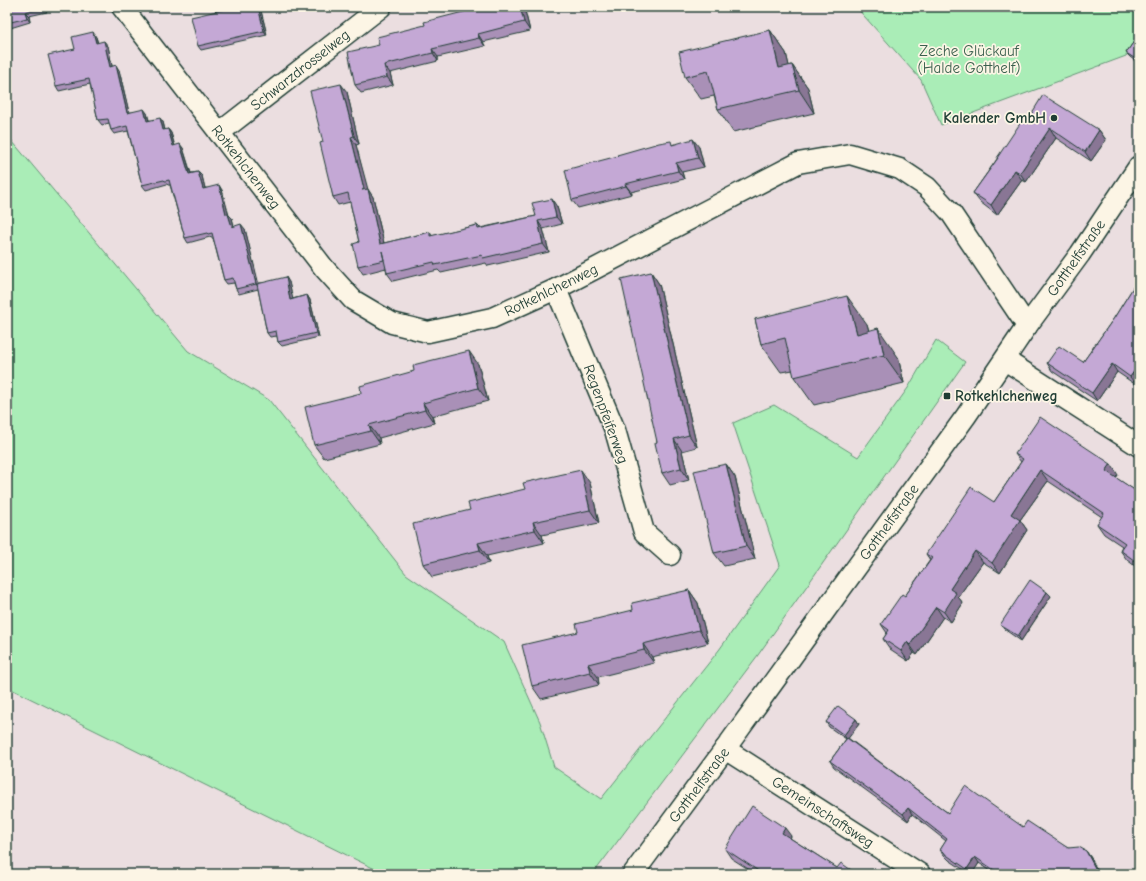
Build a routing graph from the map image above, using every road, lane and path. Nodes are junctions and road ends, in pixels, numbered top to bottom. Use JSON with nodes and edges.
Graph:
{"nodes":[{"id":1,"x":122,"y":7,"type":"edge"},
{"id":2,"x":381,"y":7,"type":"edge"},
{"id":3,"x":219,"y":133,"type":"junction"},
{"id":4,"x":1139,"y":166,"type":"edge"},
{"id":5,"x":556,"y":289,"type":"junction"},
{"id":6,"x":1027,"y":326,"type":"junction"},
{"id":7,"x":1005,"y":360,"type":"junction"},
{"id":8,"x":1139,"y":446,"type":"edge"},
{"id":9,"x":670,"y":555,"type":"dead end"},
{"id":10,"x":725,"y":749,"type":"junction"},
{"id":11,"x":632,"y":874,"type":"edge"},
{"id":12,"x":920,"y":874,"type":"edge"}],
"edges":[{"from":1,"to":3,"type":"street","name":"Rotkehlchenweg"},
{"from":2,"to":3,"type":"street","name":"Schwarzdrosselweg"},
{"from":3,"to":5,"type":"street","name":"Rotkehlchenweg"},
{"from":4,"to":6,"type":"street","name":"Gotthelfstraße"},
{"from":5,"to":6,"type":"street","name":"Rotkehlchenweg"},
{"from":5,"to":9,"type":"street","name":"Regenpfeiferweg"},
{"from":6,"to":7,"type":"street","name":"Gotthelfstraße"},
{"from":7,"to":8,"type":"street"},
{"from":7,"to":10,"type":"street","name":"Gotthelfstraße"},
{"from":10,"to":11,"type":"street","name":"Gotthelfstraße"},
{"from":10,"to":12,"type":"street","name":"Gemeinschaftsweg"}]}
